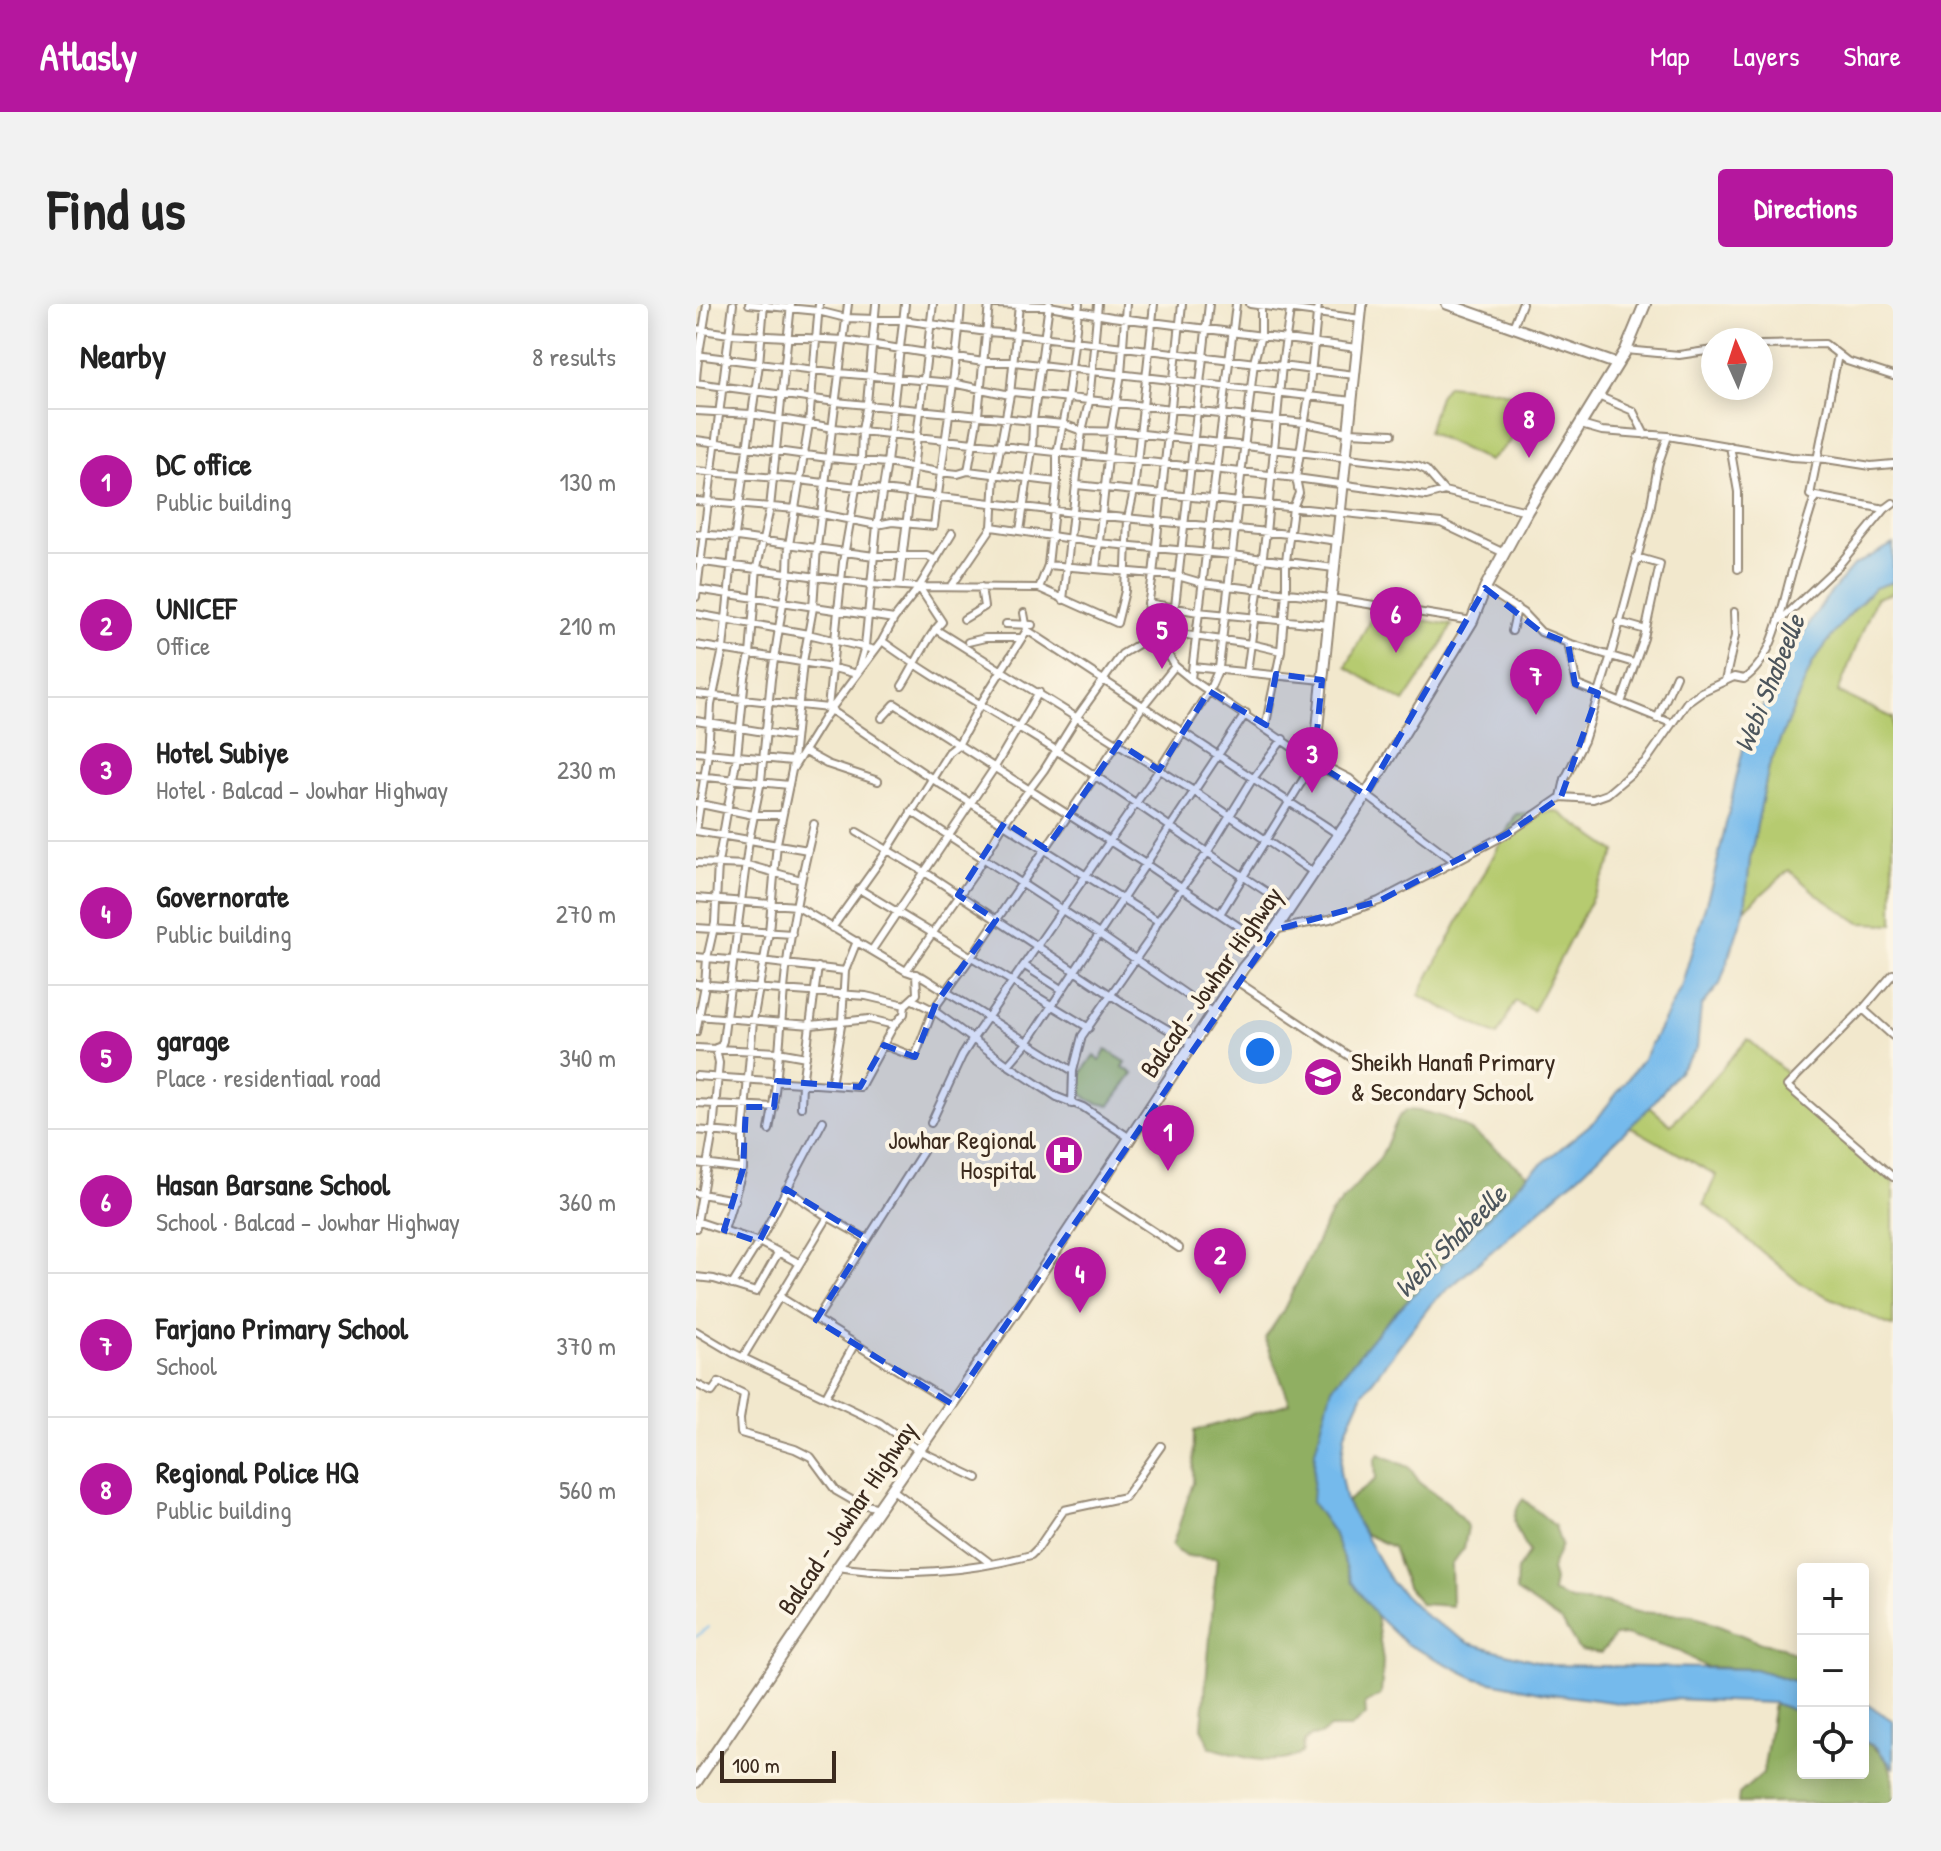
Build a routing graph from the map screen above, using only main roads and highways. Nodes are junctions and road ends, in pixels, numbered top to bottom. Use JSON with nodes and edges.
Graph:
{"nodes":[{"id":1,"x":1645,"y":304,"type":"edge"},
{"id":2,"x":696,"y":1782,"type":"edge"}],
"edges":[{"from":1,"to":2,"type":"main road","name":"Balcad - Jowhar Highway"}]}
